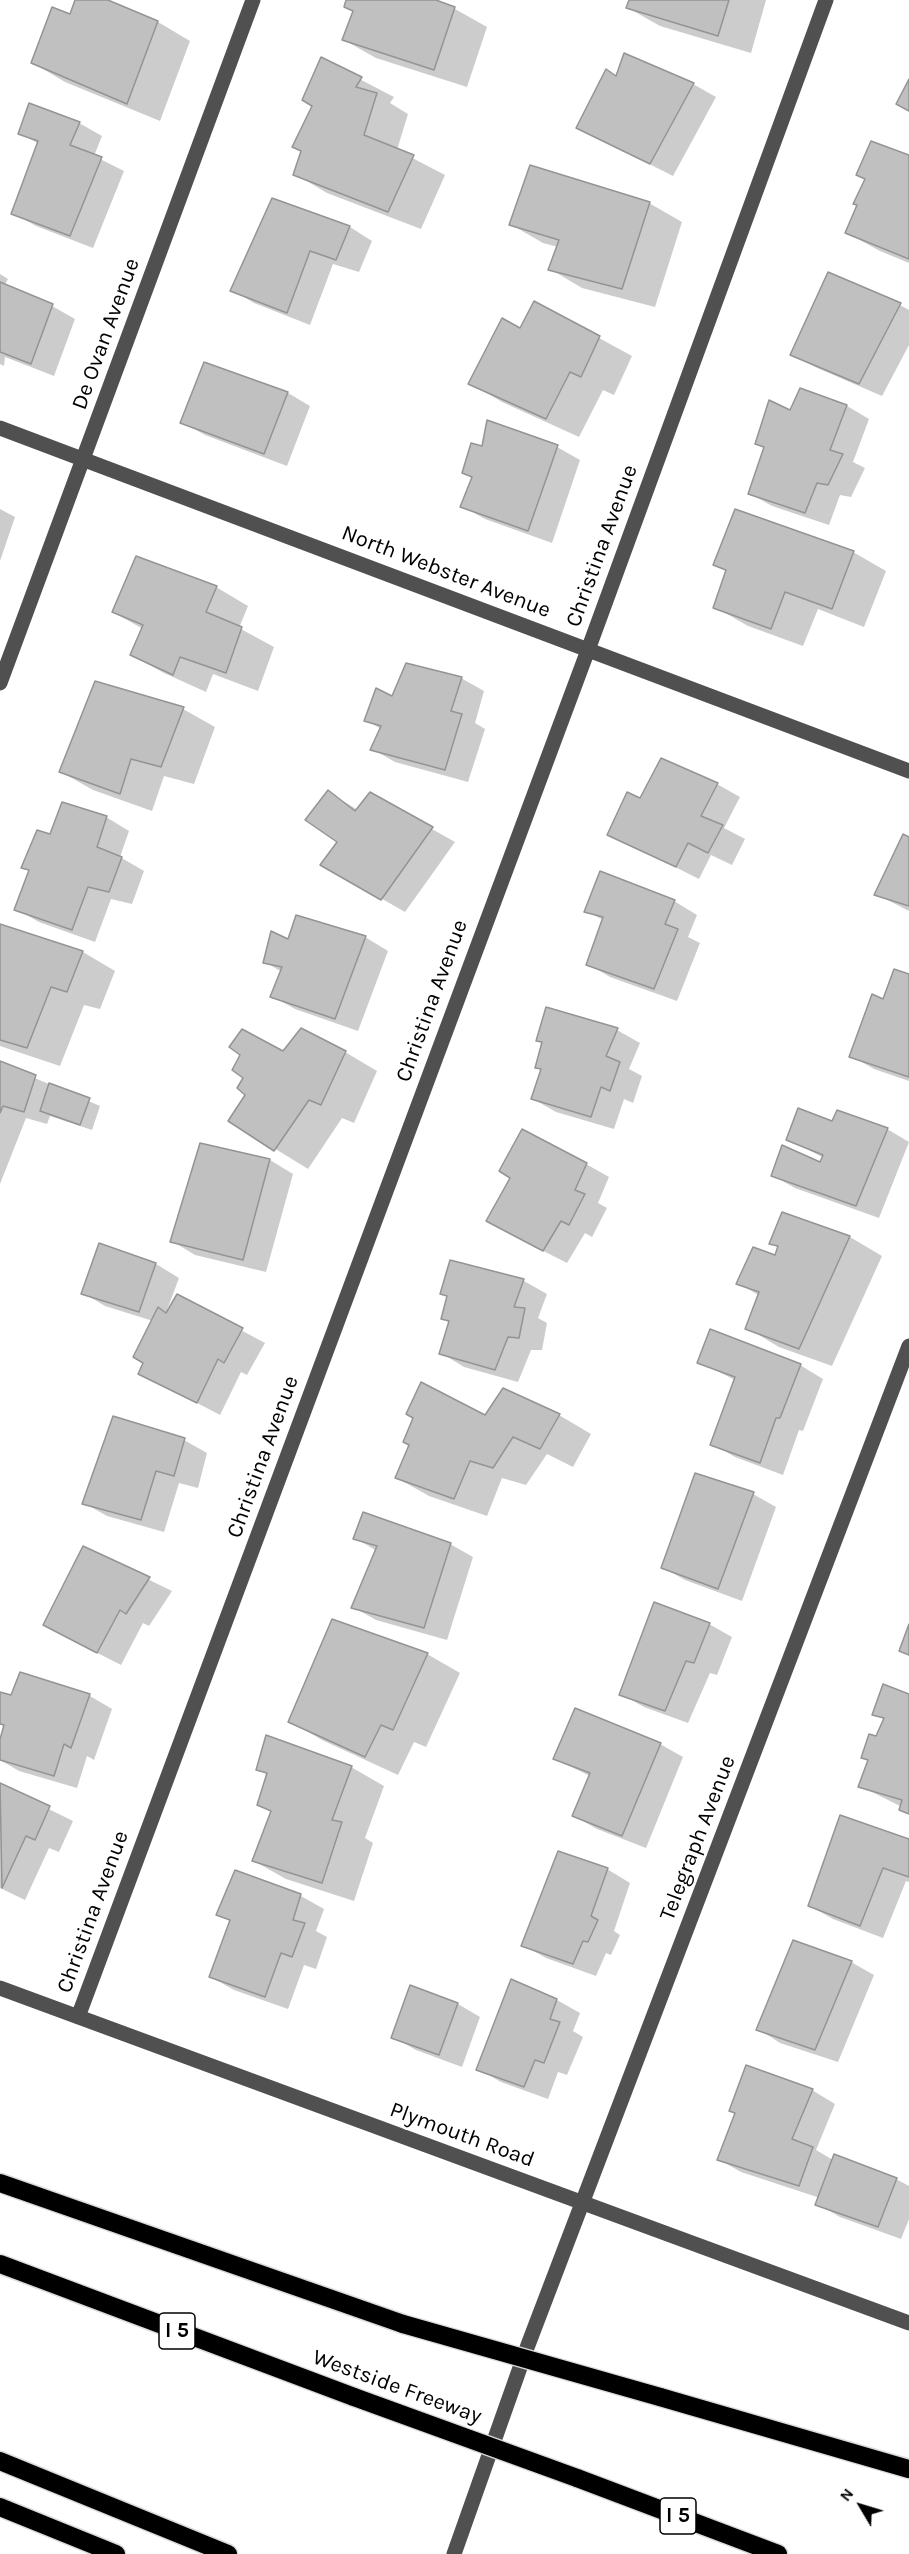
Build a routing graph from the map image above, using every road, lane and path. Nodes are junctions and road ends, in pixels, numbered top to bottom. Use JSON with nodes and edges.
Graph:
{"nodes":[{"id":1,"x":253,"y":0,"type":"edge"},
{"id":2,"x":826,"y":0,"type":"edge"},
{"id":3,"x":0,"y":428,"type":"edge"},
{"id":4,"x":84,"y":460,"type":"junction"},
{"id":5,"x":588,"y":650,"type":"junction"},
{"id":6,"x":0,"y":683,"type":"edge"},
{"id":7,"x":909,"y":771,"type":"edge"},
{"id":8,"x":909,"y":1346,"type":"edge"},
{"id":9,"x":0,"y":1988,"type":"edge"},
{"id":10,"x":78,"y":2017,"type":"junction"},
{"id":11,"x":0,"y":2183,"type":"edge"},
{"id":12,"x":583,"y":2204,"type":"junction"},
{"id":13,"x":0,"y":2264,"type":"edge"},
{"id":14,"x":909,"y":2323,"type":"edge"},
{"id":15,"x":0,"y":2462,"type":"edge"},
{"id":16,"x":909,"y":2469,"type":"edge"},
{"id":17,"x":0,"y":2507,"type":"edge"},
{"id":18,"x":116,"y":2554,"type":"edge"},
{"id":19,"x":228,"y":2554,"type":"edge"},
{"id":20,"x":454,"y":2554,"type":"edge"},
{"id":21,"x":778,"y":2554,"type":"edge"}],
"edges":[{"from":1,"to":4,"type":"street","name":"De Ovan Avenue"},
{"from":2,"to":5,"type":"street","name":"Christina Avenue"},
{"from":3,"to":4,"type":"street","name":"North Webster Avenue"},
{"from":4,"to":5,"type":"street","name":"North Webster Avenue"},
{"from":4,"to":6,"type":"street","name":"De Ovan Avenue"},
{"from":5,"to":7,"type":"street","name":"North Webster Avenue"},
{"from":5,"to":10,"type":"street","name":"Christina Avenue"},
{"from":8,"to":12,"type":"street","name":"Telegraph Avenue"},
{"from":9,"to":10,"type":"street","name":"Plymouth Road"},
{"from":10,"to":12,"type":"street","name":"Plymouth Road"},
{"from":11,"to":16,"type":"highway","bridge":true},
{"from":12,"to":14,"type":"street","name":"Plymouth Road"},
{"from":12,"to":20,"type":"street","name":"Telegraph Avenue"},
{"from":13,"to":21,"type":"highway","name":"Westside Freeway","number":"I 5","bridge":true},
{"from":15,"to":19,"type":"highway"},
{"from":17,"to":18,"type":"highway"}]}
